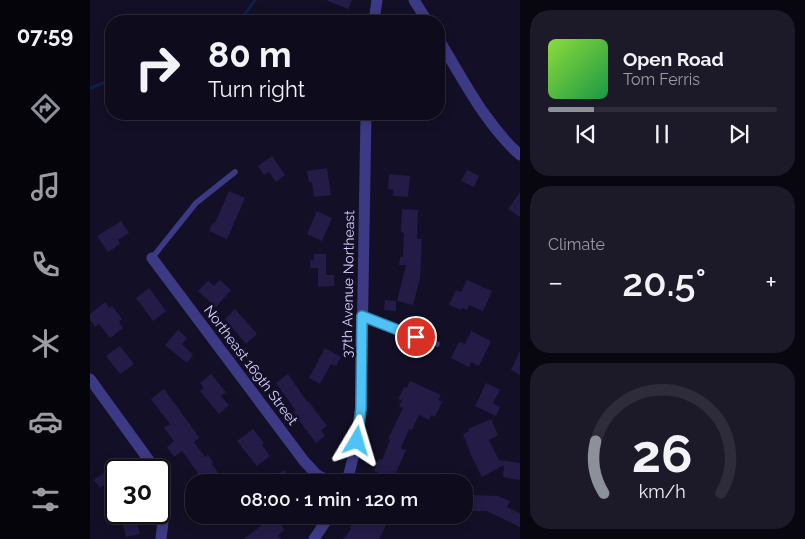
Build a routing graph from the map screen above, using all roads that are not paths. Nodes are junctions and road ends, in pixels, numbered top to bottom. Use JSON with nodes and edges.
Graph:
{"nodes":[{"id":1,"x":377,"y":0,"type":"edge"},
{"id":2,"x":414,"y":0,"type":"edge"},
{"id":3,"x":375,"y":15,"type":"edge"},
{"id":4,"x":423,"y":15,"type":"edge"},
{"id":5,"x":445,"y":50,"type":"edge"},
{"id":6,"x":366,"y":120,"type":"edge"},
{"id":7,"x":520,"y":155,"type":"edge"},
{"id":8,"x":235,"y":172,"type":"dead end"},
{"id":9,"x":152,"y":258,"type":"joint"},
{"id":10,"x":362,"y":316,"type":"junction"},
{"id":11,"x":437,"y":344,"type":"dead end"},
{"id":12,"x":90,"y":378,"type":"edge"},
{"id":13,"x":148,"y":459,"type":"edge"},
{"id":14,"x":317,"y":474,"type":"edge"},
{"id":15,"x":349,"y":474,"type":"edge"},
{"id":16,"x":324,"y":524,"type":"edge"},
{"id":17,"x":314,"y":539,"type":"edge"}],
"edges":[{"from":1,"to":3,"type":"street"},
{"from":2,"to":4,"type":"street"},
{"from":5,"to":7,"type":"street"},
{"from":6,"to":10,"type":"street","name":"37th Avenue Northeast"},
{"from":8,"to":9,"type":"lane"},
{"from":9,"to":14,"type":"street","name":"Northeast 169th Street"},
{"from":10,"to":11,"type":"lane"},
{"from":10,"to":15,"type":"street","name":"37th Avenue Northeast"},
{"from":12,"to":13,"type":"street"},
{"from":16,"to":17,"type":"street"}]}
